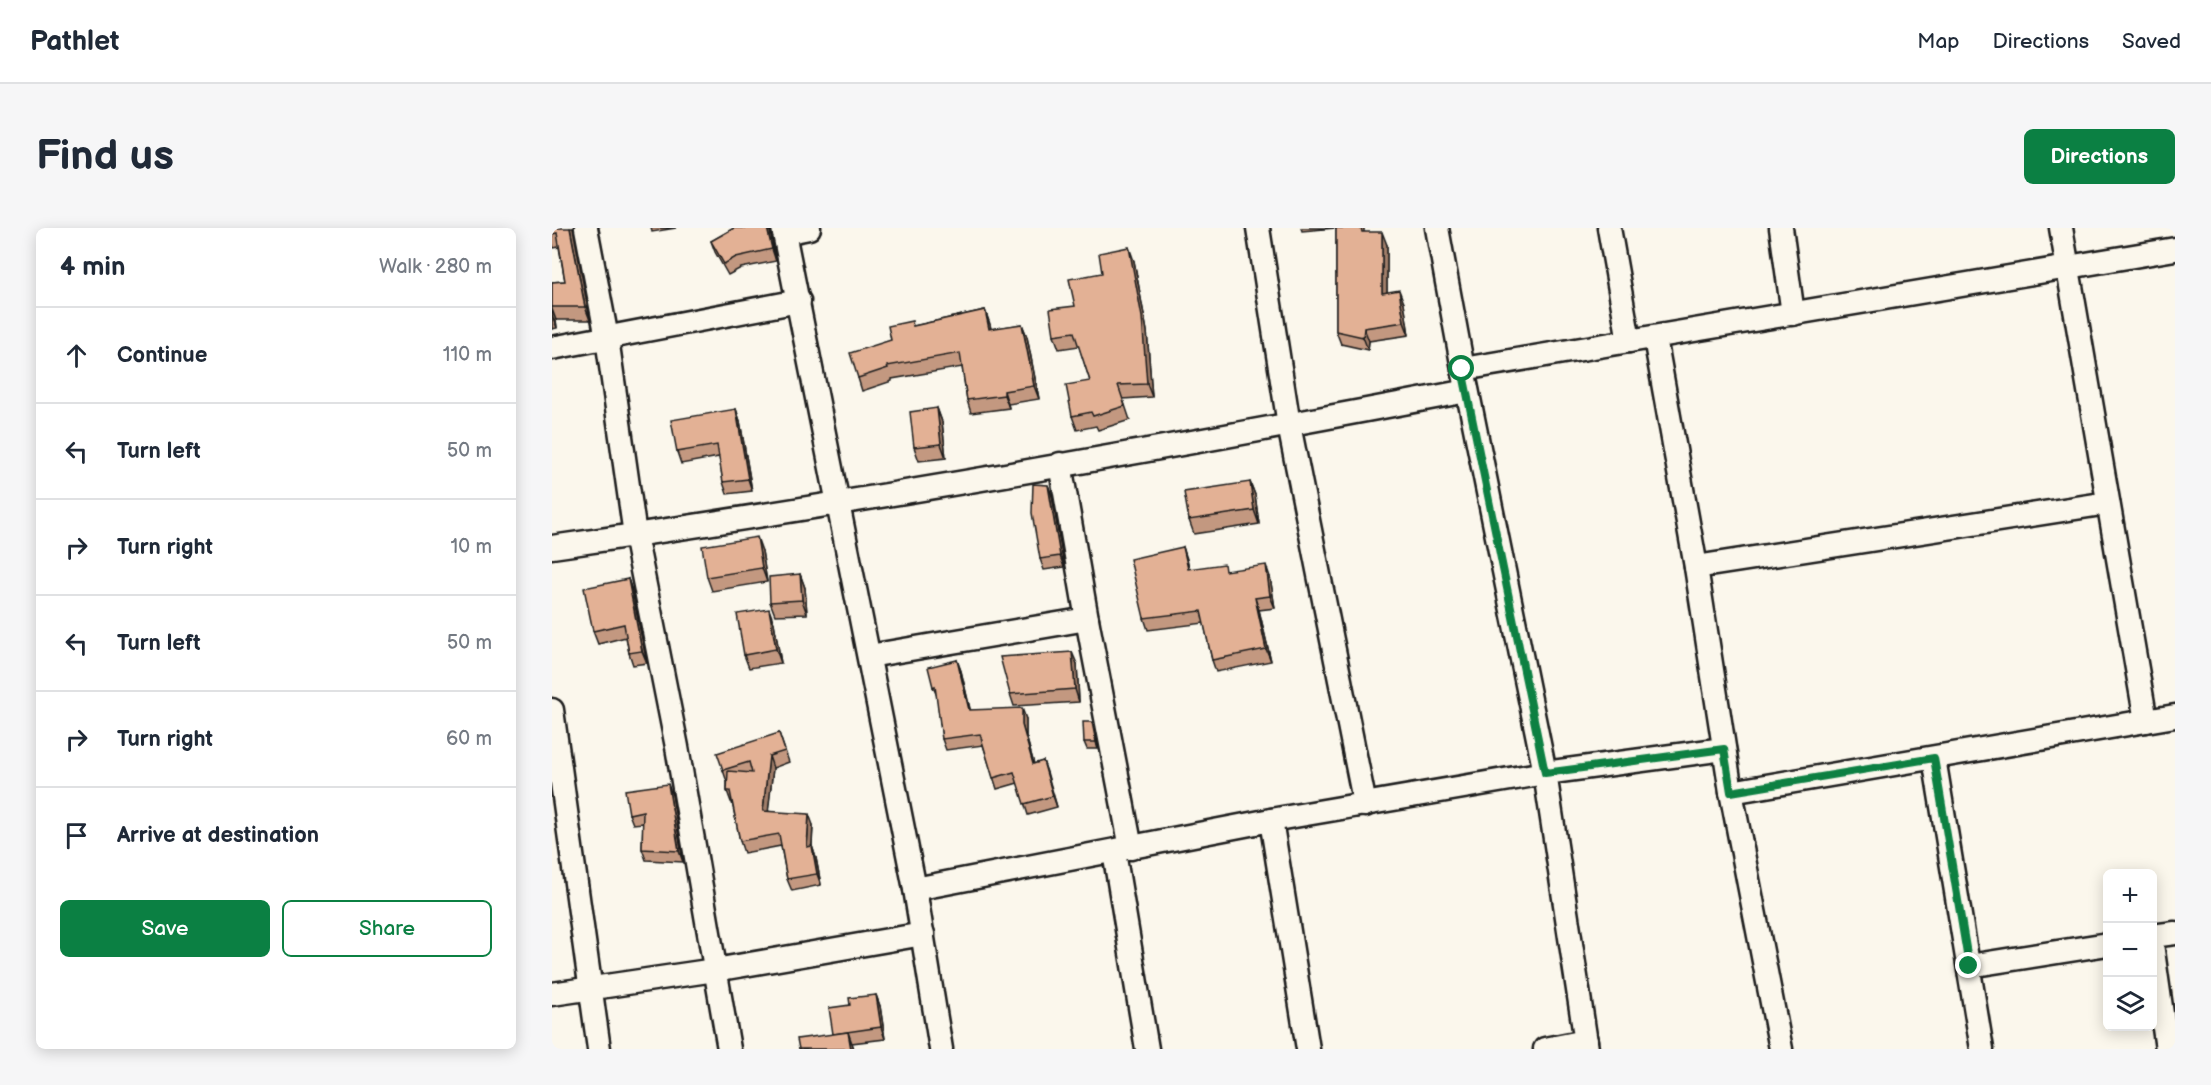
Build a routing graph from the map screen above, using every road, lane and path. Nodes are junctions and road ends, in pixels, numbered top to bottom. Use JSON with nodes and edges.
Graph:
{"nodes":[{"id":1,"x":586,"y":228,"type":"edge"},
{"id":2,"x":809,"y":228,"type":"edge"},
{"id":3,"x":1258,"y":228,"type":"edge"},
{"id":4,"x":1437,"y":228,"type":"edge"},
{"id":5,"x":1609,"y":228,"type":"edge"},
{"id":6,"x":1781,"y":228,"type":"edge"},
{"id":7,"x":2061,"y":228,"type":"edge"},
{"id":8,"x":783,"y":231,"type":"edge"},
{"id":9,"x":2175,"y":249,"type":"edge"},
{"id":10,"x":2067,"y":268,"type":"junction"},
{"id":11,"x":799,"y":302,"type":"junction"},
{"id":12,"x":1793,"y":314,"type":"junction"},
{"id":13,"x":607,"y":338,"type":"junction"},
{"id":14,"x":1654,"y":338,"type":"junction"},
{"id":15,"x":1629,"y":341,"type":"junction"},
{"id":16,"x":552,"y":348,"type":"edge"},
{"id":17,"x":1462,"y":369,"type":"junction"},
{"id":18,"x":1467,"y":391,"type":"junction"},
{"id":19,"x":1290,"y":425,"type":"junction"},
{"id":20,"x":1060,"y":464,"type":"junction"},
{"id":21,"x":2108,"y":503,"type":"junction"},
{"id":22,"x":840,"y":504,"type":"junction"},
{"id":23,"x":635,"y":535,"type":"junction"},
{"id":24,"x":552,"y":547,"type":"edge"},
{"id":25,"x":1696,"y":567,"type":"junction"},
{"id":26,"x":1087,"y":619,"type":"junction"},
{"id":27,"x":869,"y":656,"type":"junction"},
{"id":28,"x":552,"y":715,"type":"edge"},
{"id":29,"x":2175,"y":716,"type":"edge"},
{"id":30,"x":2146,"y":721,"type":"junction"},
{"id":31,"x":1724,"y":749,"type":"junction"},
{"id":32,"x":1934,"y":758,"type":"junction"},
{"id":33,"x":1545,"y":773,"type":"junction"},
{"id":34,"x":1731,"y":792,"type":"junction"},
{"id":35,"x":1365,"y":805,"type":"junction"},
{"id":36,"x":1271,"y":820,"type":"junction"},
{"id":37,"x":1123,"y":850,"type":"junction"},
{"id":38,"x":915,"y":889,"type":"junction"},
{"id":39,"x":2175,"y":933,"type":"edge"},
{"id":40,"x":923,"y":934,"type":"junction"},
{"id":41,"x":2157,"y":935,"type":"edge"},
{"id":42,"x":2103,"y":945,"type":"edge"},
{"id":43,"x":1969,"y":966,"type":"junction"},
{"id":44,"x":715,"y":970,"type":"junction"},
{"id":45,"x":2157,"y":977,"type":"edge"},
{"id":46,"x":591,"y":987,"type":"junction"},
{"id":47,"x":552,"y":994,"type":"edge"},
{"id":48,"x":1586,"y":1045,"type":"edge"},
{"id":49,"x":599,"y":1049,"type":"edge"},
{"id":50,"x":729,"y":1049,"type":"edge"},
{"id":51,"x":941,"y":1049,"type":"edge"},
{"id":52,"x":1147,"y":1049,"type":"edge"},
{"id":53,"x":1308,"y":1049,"type":"edge"},
{"id":54,"x":1545,"y":1049,"type":"edge"},
{"id":55,"x":1781,"y":1049,"type":"edge"},
{"id":56,"x":1982,"y":1049,"type":"edge"},
{"id":57,"x":2167,"y":1049,"type":"edge"}],
"edges":[{"from":1,"to":13,"type":"street"},
{"from":2,"to":8,"type":"street"},
{"from":3,"to":19,"type":"street"},
{"from":4,"to":17,"type":"street"},
{"from":5,"to":15,"type":"street"},
{"from":6,"to":12,"type":"street"},
{"from":7,"to":10,"type":"street"},
{"from":8,"to":11,"type":"street"},
{"from":9,"to":10,"type":"street"},
{"from":10,"to":12,"type":"street"},
{"from":10,"to":21,"type":"street"},
{"from":11,"to":13,"type":"street"},
{"from":11,"to":22,"type":"street"},
{"from":12,"to":14,"type":"street"},
{"from":13,"to":16,"type":"street"},
{"from":13,"to":23,"type":"street"},
{"from":14,"to":15,"type":"street"},
{"from":14,"to":25,"type":"street"},
{"from":15,"to":17,"type":"street"},
{"from":17,"to":18,"type":"street"},
{"from":18,"to":19,"type":"street"},
{"from":18,"to":33,"type":"street"},
{"from":19,"to":20,"type":"street"},
{"from":19,"to":35,"type":"street"},
{"from":20,"to":22,"type":"street"},
{"from":20,"to":26,"type":"street"},
{"from":21,"to":25,"type":"street"},
{"from":21,"to":30,"type":"street"},
{"from":22,"to":23,"type":"street"},
{"from":22,"to":27,"type":"street"},
{"from":23,"to":24,"type":"street"},
{"from":23,"to":44,"type":"street"},
{"from":25,"to":31,"type":"street"},
{"from":26,"to":27,"type":"street"},
{"from":26,"to":37,"type":"street"},
{"from":27,"to":38,"type":"street"},
{"from":28,"to":46,"type":"street"},
{"from":29,"to":30,"type":"street"},
{"from":30,"to":32,"type":"street"},
{"from":31,"to":33,"type":"street"},
{"from":31,"to":34,"type":"street"},
{"from":32,"to":34,"type":"street"},
{"from":32,"to":43,"type":"street"},
{"from":33,"to":35,"type":"street"},
{"from":33,"to":48,"type":"street"},
{"from":34,"to":55,"type":"street"},
{"from":35,"to":36,"type":"street"},
{"from":36,"to":37,"type":"street"},
{"from":36,"to":53,"type":"street"},
{"from":37,"to":38,"type":"street"},
{"from":37,"to":52,"type":"street"},
{"from":38,"to":40,"type":"street"},
{"from":39,"to":41,"type":"street"},
{"from":40,"to":44,"type":"street"},
{"from":40,"to":51,"type":"street"},
{"from":42,"to":43,"type":"street"},
{"from":43,"to":56,"type":"street"},
{"from":44,"to":46,"type":"street"},
{"from":44,"to":50,"type":"street"},
{"from":45,"to":57,"type":"street"},
{"from":46,"to":47,"type":"street"},
{"from":46,"to":49,"type":"street"},
{"from":48,"to":54,"type":"street"}]}
